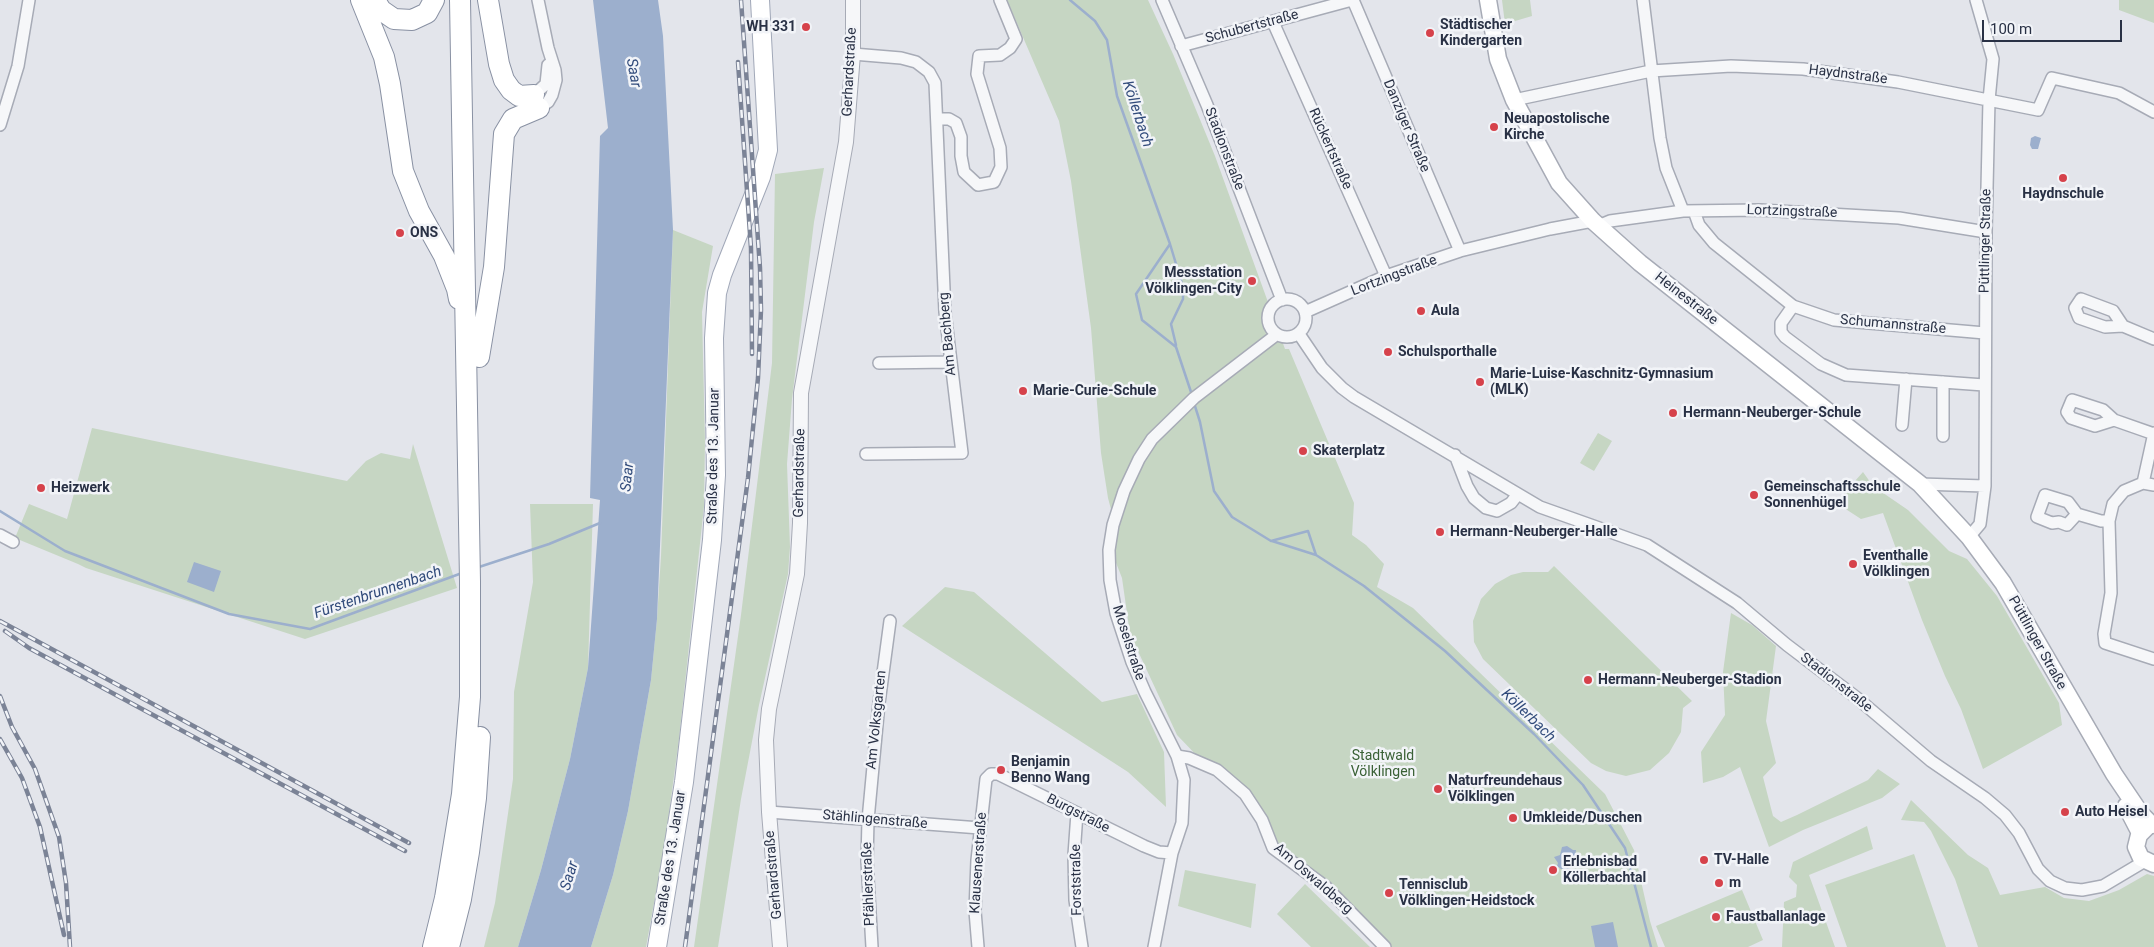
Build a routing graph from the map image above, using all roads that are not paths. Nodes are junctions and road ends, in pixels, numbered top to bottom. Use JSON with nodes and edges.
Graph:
{"nodes":[{"id":1,"x":29,"y":0,"type":"edge"},
{"id":2,"x":361,"y":0,"type":"edge"},
{"id":3,"x":375,"y":0,"type":"edge"},
{"id":4,"x":434,"y":0,"type":"edge"},
{"id":5,"x":460,"y":0,"type":"edge"},
{"id":6,"x":473,"y":0,"type":"edge"},
{"id":7,"x":488,"y":0,"type":"edge"},
{"id":8,"x":538,"y":0,"type":"edge"},
{"id":9,"x":760,"y":0,"type":"edge"},
{"id":10,"x":853,"y":0,"type":"edge"},
{"id":11,"x":1000,"y":0,"type":"edge"},
{"id":12,"x":1162,"y":0,"type":"edge"},
{"id":13,"x":1352,"y":0,"type":"edge"},
{"id":14,"x":1488,"y":0,"type":"edge"},
{"id":15,"x":1643,"y":0,"type":"edge"},
{"id":16,"x":1976,"y":0,"type":"edge"},
{"id":17,"x":1274,"y":22,"type":"junction"},
{"id":18,"x":1181,"y":46,"type":"junction"},
{"id":19,"x":853,"y":54,"type":"junction"},
{"id":20,"x":1651,"y":71,"type":"junction"},
{"id":21,"x":1514,"y":100,"type":"junction"},
{"id":22,"x":1990,"y":100,"type":"junction"},
{"id":23,"x":537,"y":102,"type":"junction"},
{"id":24,"x":2154,"y":112,"type":"edge"},
{"id":25,"x":937,"y":119,"type":"junction"},
{"id":26,"x":0,"y":125,"type":"edge"},
{"id":27,"x":1689,"y":211,"type":"junction"},
{"id":28,"x":1595,"y":223,"type":"junction"},
{"id":29,"x":1572,"y":226,"type":"junction"},
{"id":30,"x":1986,"y":232,"type":"junction"},
{"id":31,"x":1460,"y":252,"type":"junction"},
{"id":32,"x":1640,"y":263,"type":"junction"},
{"id":33,"x":1386,"y":276,"type":"junction"},
{"id":34,"x":1282,"y":300,"type":"junction"},
{"id":35,"x":1793,"y":306,"type":"junction"},
{"id":36,"x":1305,"y":312,"type":"junction"},
{"id":37,"x":2123,"y":326,"type":"dead end"},
{"id":38,"x":1985,"y":333,"type":"junction"},
{"id":39,"x":1299,"y":334,"type":"junction"},
{"id":40,"x":1276,"y":335,"type":"junction"},
{"id":41,"x":2154,"y":339,"type":"edge"},
{"id":42,"x":473,"y":357,"type":"junction"},
{"id":43,"x":950,"y":362,"type":"junction"},
{"id":44,"x":879,"y":363,"type":"dead end"},
{"id":45,"x":1906,"y":379,"type":"junction"},
{"id":46,"x":1943,"y":382,"type":"junction"},
{"id":47,"x":1984,"y":385,"type":"junction"},
{"id":48,"x":2114,"y":420,"type":"dead end"},
{"id":49,"x":1902,"y":425,"type":"dead end"},
{"id":50,"x":2154,"y":433,"type":"edge"},
{"id":51,"x":1943,"y":436,"type":"dead end"},
{"id":52,"x":866,"y":454,"type":"dead end"},
{"id":53,"x":1455,"y":455,"type":"junction"},
{"id":54,"x":1920,"y":484,"type":"junction"},
{"id":55,"x":2149,"y":484,"type":"edge"},
{"id":56,"x":1986,"y":486,"type":"junction"},
{"id":57,"x":1518,"y":494,"type":"junction"},
{"id":58,"x":2078,"y":514,"type":"dead end"},
{"id":59,"x":2109,"y":521,"type":"junction"},
{"id":60,"x":0,"y":535,"type":"edge"},
{"id":61,"x":1969,"y":537,"type":"junction"},
{"id":62,"x":13,"y":542,"type":"dead end"},
{"id":63,"x":476,"y":580,"type":"junction"},
{"id":64,"x":890,"y":621,"type":"dead end"},
{"id":65,"x":2154,"y":659,"type":"edge"},
{"id":66,"x":1177,"y":756,"type":"junction"},
{"id":67,"x":986,"y":779,"type":"joint"},
{"id":68,"x":769,"y":812,"type":"junction"},
{"id":69,"x":1077,"y":813,"type":"junction"},
{"id":70,"x":868,"y":820,"type":"junction"},
{"id":71,"x":2149,"y":827,"type":"edge"},
{"id":72,"x":980,"y":828,"type":"junction"},
{"id":73,"x":1172,"y":853,"type":"junction"},
{"id":74,"x":2146,"y":860,"type":"edge"},
{"id":75,"x":433,"y":947,"type":"edge"},
{"id":76,"x":449,"y":947,"type":"edge"},
{"id":77,"x":657,"y":947,"type":"edge"},
{"id":78,"x":780,"y":947,"type":"edge"},
{"id":79,"x":872,"y":947,"type":"edge"},
{"id":80,"x":978,"y":947,"type":"edge"},
{"id":81,"x":1082,"y":947,"type":"edge"},
{"id":82,"x":1154,"y":947,"type":"edge"},
{"id":83,"x":1385,"y":947,"type":"edge"}],
"edges":[{"from":1,"to":26,"type":"street"},
{"from":2,"to":42,"type":"highway"},
{"from":3,"to":4,"type":"highway"},
{"from":5,"to":42,"type":"highway"},
{"from":6,"to":42,"type":"highway"},
{"from":7,"to":23,"type":"highway"},
{"from":8,"to":23,"type":"street"},
{"from":9,"to":77,"type":"main road","name":"Straße des 13. Januar"},
{"from":10,"to":19,"type":"street","name":"Gerhardstraße"},
{"from":11,"to":25,"type":"street"},
{"from":12,"to":18,"type":"street","name":"Stadionstraße"},
{"from":13,"to":17,"type":"street","name":"Schubertstraße"},
{"from":13,"to":31,"type":"street","name":"Danziger Straße"},
{"from":14,"to":21,"type":"main road","name":"Heinestraße"},
{"from":15,"to":20,"type":"street","name":"Schumannstraße"},
{"from":16,"to":22,"type":"street","name":"Püttlinger Straße"},
{"from":17,"to":18,"type":"street","name":"Schubertstraße"},
{"from":17,"to":33,"type":"street","name":"Rückertstraße"},
{"from":18,"to":34,"type":"street","name":"Stadionstraße"},
{"from":19,"to":25,"type":"street","name":"Am Bachberg"},
{"from":19,"to":68,"type":"street","name":"Gerhardstraße"},
{"from":20,"to":21,"type":"street","name":"Haydnstraße"},
{"from":20,"to":22,"type":"street","name":"Haydnstraße"},
{"from":20,"to":27,"type":"street","name":"Schumannstraße"},
{"from":21,"to":28,"type":"main road","name":"Heinestraße"},
{"from":22,"to":24,"type":"street","name":"Haydnstraße"},
{"from":22,"to":30,"type":"street","name":"Püttlinger Straße"},
{"from":23,"to":42,"type":"highway"},
{"from":25,"to":43,"type":"street","name":"Am Bachberg"},
{"from":27,"to":28,"type":"street","name":"Lortzingstraße"},
{"from":27,"to":30,"type":"street","name":"Lortzingstraße"},
{"from":27,"to":35,"type":"street","name":"Schumannstraße"},
{"from":28,"to":29,"type":"street","name":"Lortzingstraße"},
{"from":28,"to":32,"type":"main road","name":"Heinestraße"},
{"from":29,"to":31,"type":"street","name":"Lortzingstraße"},
{"from":29,"to":32,"type":"street","name":"Lortzingstraße"},
{"from":30,"to":38,"type":"street","name":"Püttlinger Straße"},
{"from":31,"to":33,"type":"street","name":"Lortzingstraße"},
{"from":32,"to":54,"type":"main road","name":"Heinestraße"},
{"from":33,"to":36,"type":"street","name":"Lortzingstraße"},
{"from":34,"to":36,"type":"street"},
{"from":34,"to":40,"type":"street"},
{"from":35,"to":38,"type":"street","name":"Schumannstraße"},
{"from":35,"to":45,"type":"street"},
{"from":36,"to":39,"type":"street"},
{"from":37,"to":41,"type":"street"},
{"from":38,"to":47,"type":"street","name":"Püttlinger Straße"},
{"from":39,"to":40,"type":"street"},
{"from":39,"to":53,"type":"street","name":"Stadionstraße"},
{"from":40,"to":66,"type":"street","name":"Moselstraße"},
{"from":42,"to":63,"type":"highway"},
{"from":43,"to":44,"type":"street"},
{"from":43,"to":52,"type":"street","name":"Am Bachberg"},
{"from":45,"to":46,"type":"street"},
{"from":45,"to":49,"type":"street"},
{"from":46,"to":47,"type":"street"},
{"from":46,"to":51,"type":"street"},
{"from":47,"to":56,"type":"street","name":"Püttlinger Straße"},
{"from":48,"to":50,"type":"street"},
{"from":50,"to":55,"type":"street"},
{"from":53,"to":57,"type":"street","name":"Stadionstraße"},
{"from":53,"to":57,"type":"street"},
{"from":54,"to":56,"type":"street"},
{"from":54,"to":61,"type":"main road","name":"Heinestraße"},
{"from":55,"to":59,"type":"street"},
{"from":56,"to":61,"type":"street","name":"Püttlinger Straße"},
{"from":57,"to":74,"type":"street","name":"Stadionstraße"},
{"from":58,"to":59,"type":"street"},
{"from":59,"to":65,"type":"street"},
{"from":60,"to":62,"type":"street"},
{"from":61,"to":71,"type":"main road","name":"Püttlinger Straße"},
{"from":63,"to":75,"type":"highway"},
{"from":63,"to":76,"type":"highway"},
{"from":64,"to":70,"type":"street","name":"Am Volksgarten"},
{"from":66,"to":73,"type":"street","name":"Moselstraße"},
{"from":66,"to":83,"type":"street","name":"Am Oswaldberg"},
{"from":67,"to":69,"type":"street","name":"Burgstraße"},
{"from":67,"to":72,"type":"street","name":"Klausenerstraße"},
{"from":68,"to":70,"type":"street","name":"Stählingenstraße"},
{"from":68,"to":78,"type":"street","name":"Gerhardstraße"},
{"from":69,"to":73,"type":"street","name":"Burgstraße"},
{"from":69,"to":81,"type":"street","name":"Forststraße"},
{"from":70,"to":72,"type":"street","name":"Stählingenstraße"},
{"from":70,"to":79,"type":"street","name":"Pfählerstraße"},
{"from":71,"to":74,"type":"main road","name":"Püttlinger Straße"},
{"from":72,"to":80,"type":"street","name":"Klausenerstraße"},
{"from":73,"to":82,"type":"street","name":"Moselstraße"}]}
